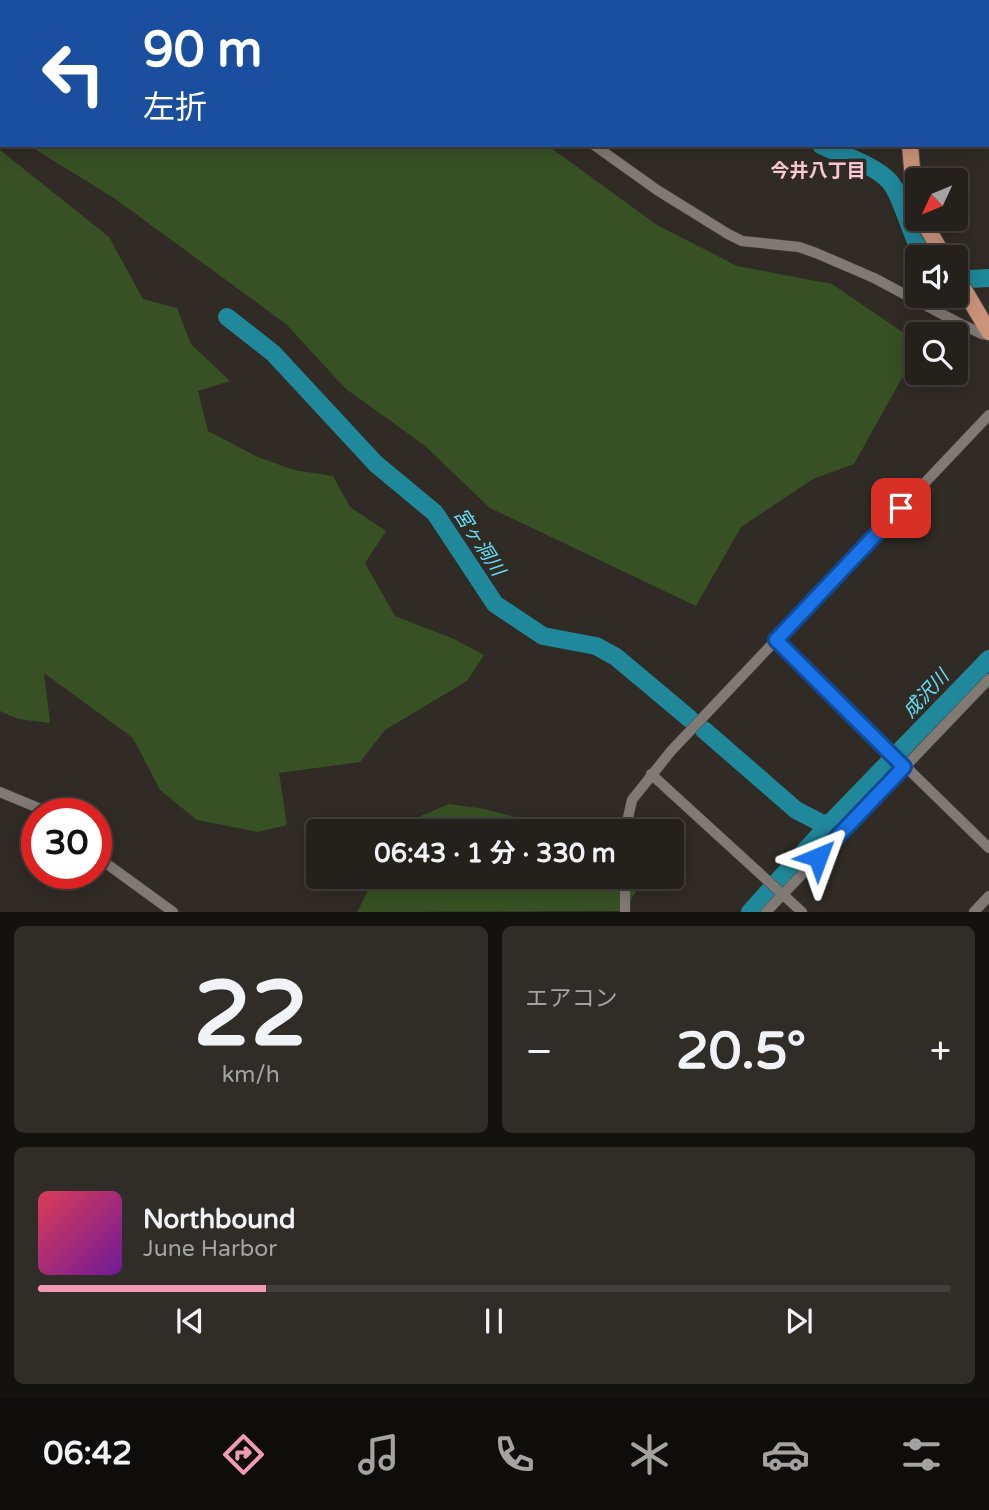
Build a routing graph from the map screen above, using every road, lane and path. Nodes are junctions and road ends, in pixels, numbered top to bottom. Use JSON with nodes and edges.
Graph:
{"nodes":[{"id":1,"x":597,"y":147,"type":"edge"},
{"id":2,"x":910,"y":147,"type":"edge"},
{"id":3,"x":913,"y":168,"type":"edge"},
{"id":4,"x":968,"y":297,"type":"edge"},
{"id":5,"x":989,"y":334,"type":"edge"},
{"id":6,"x":989,"y":415,"type":"edge"},
{"id":7,"x":776,"y":640,"type":"junction"},
{"id":8,"x":989,"y":679,"type":"edge"},
{"id":9,"x":904,"y":767,"type":"junction"},
{"id":10,"x":651,"y":774,"type":"junction"},
{"id":11,"x":0,"y":792,"type":"edge"},
{"id":12,"x":21,"y":801,"type":"edge"},
{"id":13,"x":628,"y":819,"type":"edge"},
{"id":14,"x":989,"y":848,"type":"edge"},
{"id":15,"x":112,"y":868,"type":"edge"},
{"id":16,"x":625,"y":889,"type":"edge"},
{"id":17,"x":783,"y":893,"type":"junction"},
{"id":18,"x":989,"y":896,"type":"edge"},
{"id":19,"x":173,"y":912,"type":"edge"},
{"id":20,"x":625,"y":912,"type":"edge"},
{"id":21,"x":766,"y":912,"type":"edge"},
{"id":22,"x":802,"y":912,"type":"edge"},
{"id":23,"x":974,"y":912,"type":"edge"}],
"edges":[{"from":1,"to":5,"type":"street"},
{"from":2,"to":3,"type":"main road"},
{"from":4,"to":5,"type":"main road"},
{"from":6,"to":7,"type":"street"},
{"from":7,"to":9,"type":"street"},
{"from":7,"to":10,"type":"street"},
{"from":8,"to":9,"type":"street"},
{"from":9,"to":14,"type":"street"},
{"from":9,"to":17,"type":"street"},
{"from":10,"to":13,"type":"street"},
{"from":10,"to":17,"type":"street"},
{"from":11,"to":12,"type":"street"},
{"from":15,"to":19,"type":"street"},
{"from":16,"to":20,"type":"street"},
{"from":17,"to":21,"type":"street"},
{"from":17,"to":22,"type":"street"},
{"from":18,"to":23,"type":"street"}]}
